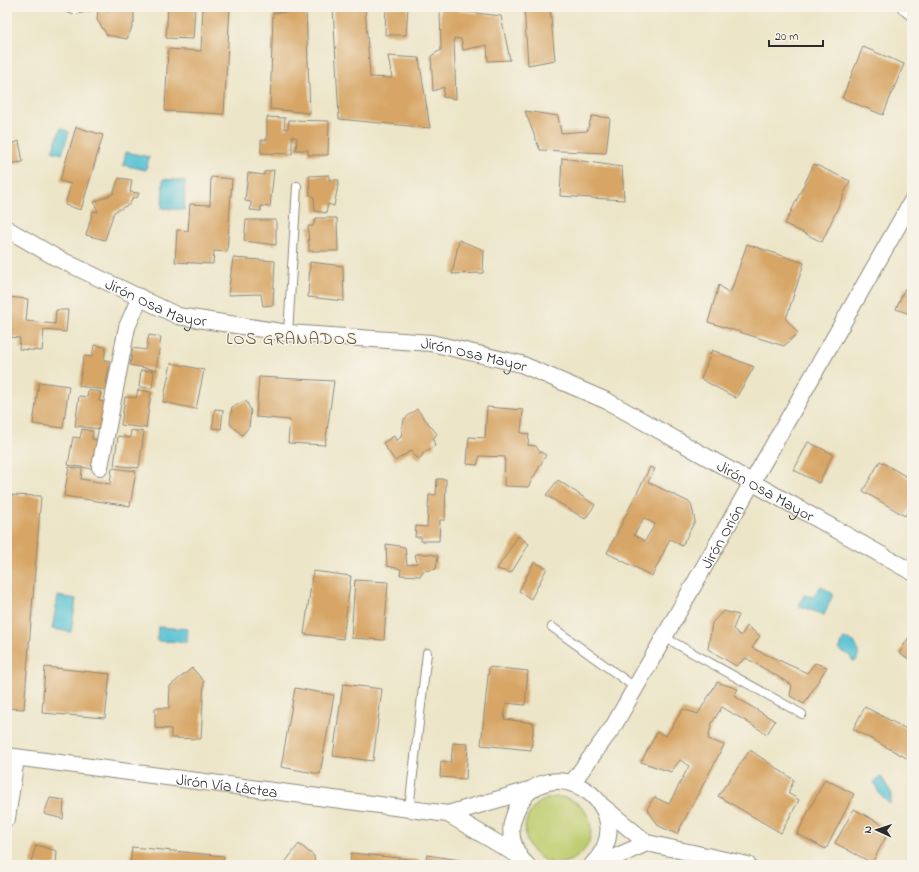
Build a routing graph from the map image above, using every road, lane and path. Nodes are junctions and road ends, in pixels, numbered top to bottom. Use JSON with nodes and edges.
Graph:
{"nodes":[{"id":1,"x":65,"y":7,"type":"edge"},
{"id":2,"x":88,"y":7,"type":"edge"},
{"id":3,"x":906,"y":7,"type":"edge"},
{"id":4,"x":912,"y":12,"type":"edge"},
{"id":5,"x":297,"y":186,"type":"dead end"},
{"id":6,"x":912,"y":201,"type":"edge"},
{"id":7,"x":7,"y":229,"type":"edge"},
{"id":8,"x":140,"y":297,"type":"junction"},
{"id":9,"x":288,"y":333,"type":"junction"},
{"id":10,"x":100,"y":467,"type":"dead end"},
{"id":11,"x":752,"y":484,"type":"junction"},
{"id":12,"x":912,"y":572,"type":"edge"},
{"id":13,"x":552,"y":627,"type":"dead end"},
{"id":14,"x":664,"y":638,"type":"junction"},
{"id":15,"x":427,"y":654,"type":"dead end"},
{"id":16,"x":636,"y":688,"type":"junction"},
{"id":17,"x":802,"y":714,"type":"dead end"},
{"id":18,"x":11,"y":757,"type":"edge"},
{"id":19,"x":572,"y":783,"type":"junction"},
{"id":20,"x":536,"y":788,"type":"junction"},
{"id":21,"x":602,"y":806,"type":"junction"},
{"id":22,"x":409,"y":809,"type":"junction"},
{"id":23,"x":448,"y":814,"type":"junction"},
{"id":24,"x":7,"y":818,"type":"edge"},
{"id":25,"x":647,"y":843,"type":"junction"},
{"id":26,"x":524,"y":862,"type":"edge"},
{"id":27,"x":592,"y":865,"type":"edge"},
{"id":28,"x":597,"y":865,"type":"edge"},
{"id":29,"x":748,"y":865,"type":"edge"}],
"edges":[{"from":1,"to":2,"type":"lane"},
{"from":3,"to":4,"type":"street"},
{"from":5,"to":9,"type":"lane"},
{"from":6,"to":11,"type":"street","name":"Jirón Orión"},
{"from":7,"to":8,"type":"street","name":"Jirón Osa Mayor"},
{"from":8,"to":9,"type":"street","name":"Jirón Osa Mayor"},
{"from":8,"to":10,"type":"street"},
{"from":9,"to":11,"type":"street","name":"Jirón Osa Mayor"},
{"from":11,"to":12,"type":"street","name":"Jirón Osa Mayor"},
{"from":11,"to":14,"type":"street","name":"Jirón Orión"},
{"from":13,"to":16,"type":"lane"},
{"from":14,"to":16,"type":"street","name":"Jirón Orión"},
{"from":14,"to":17,"type":"lane"},
{"from":15,"to":22,"type":"lane"},
{"from":16,"to":19,"type":"street","name":"Jirón Orión"},
{"from":18,"to":22,"type":"street","name":"Jirón Vía Láctea"},
{"from":18,"to":24,"type":"street"},
{"from":19,"to":20,"type":"street","name":"Jirón Vía Láctea"},
{"from":19,"to":21,"type":"street"},
{"from":20,"to":23,"type":"street","name":"Jirón Vía Láctea"},
{"from":20,"to":26,"type":"street"},
{"from":21,"to":25,"type":"street"},
{"from":21,"to":27,"type":"street"},
{"from":22,"to":23,"type":"street","name":"Jirón Vía Láctea"},
{"from":23,"to":26,"type":"street","name":"Jirón Vía Láctea"},
{"from":25,"to":28,"type":"street"},
{"from":25,"to":29,"type":"street"}]}
